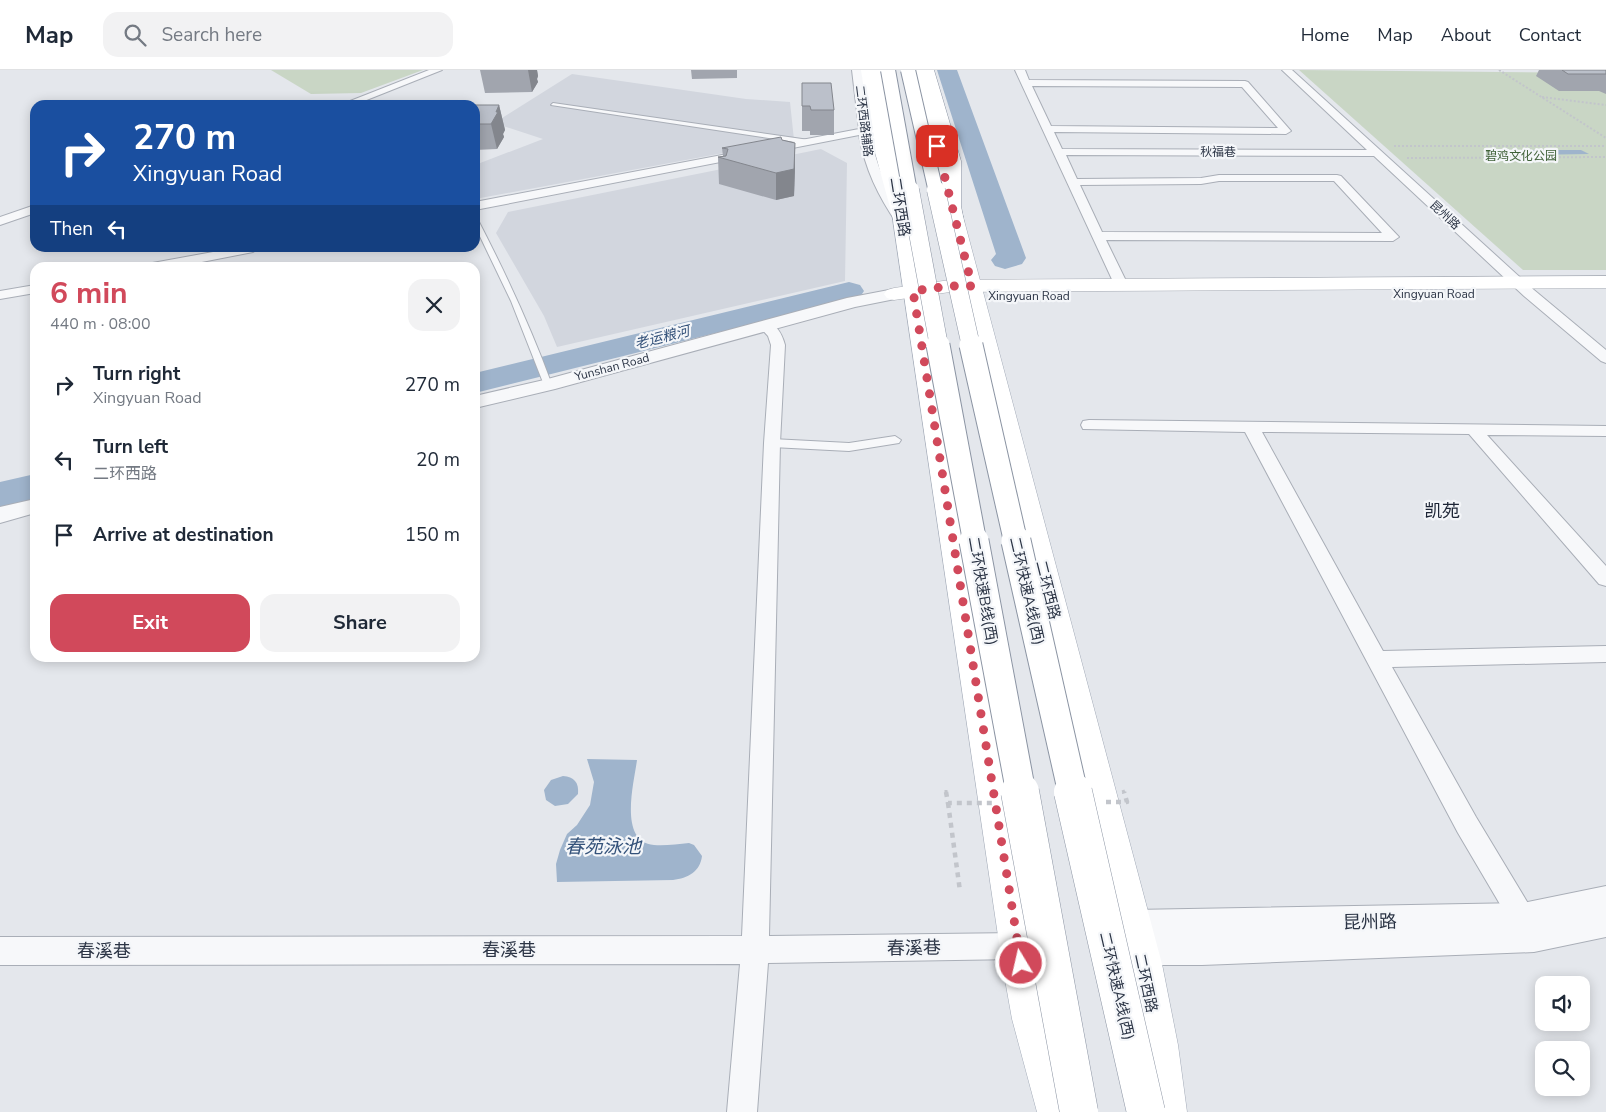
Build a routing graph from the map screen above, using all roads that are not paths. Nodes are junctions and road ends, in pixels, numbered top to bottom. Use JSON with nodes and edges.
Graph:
{"nodes":[{"id":1,"x":437,"y":70,"type":"edge"},
{"id":2,"x":858,"y":70,"type":"edge"},
{"id":3,"x":868,"y":70,"type":"edge"},
{"id":4,"x":878,"y":70,"type":"edge"},
{"id":5,"x":888,"y":70,"type":"edge"},
{"id":6,"x":908,"y":70,"type":"edge"},
{"id":7,"x":918,"y":70,"type":"edge"},
{"id":8,"x":928,"y":70,"type":"edge"},
{"id":9,"x":1020,"y":70,"type":"edge"},
{"id":10,"x":1287,"y":70,"type":"edge"},
{"id":11,"x":1026,"y":83,"type":"junction"},
{"id":12,"x":358,"y":100,"type":"edge"},
{"id":13,"x":553,"y":104,"type":"dead end"},
{"id":14,"x":870,"y":128,"type":"junction"},
{"id":15,"x":1048,"y":130,"type":"junction"},
{"id":16,"x":809,"y":142,"type":"junction"},
{"id":17,"x":1059,"y":152,"type":"junction"},
{"id":18,"x":1377,"y":152,"type":"junction"},
{"id":19,"x":1072,"y":182,"type":"junction"},
{"id":20,"x":480,"y":205,"type":"edge"},
{"id":21,"x":30,"y":211,"type":"edge"},
{"id":22,"x":0,"y":221,"type":"edge"},
{"id":23,"x":902,"y":222,"type":"junction"},
{"id":24,"x":956,"y":222,"type":"junction"},
{"id":25,"x":480,"y":229,"type":"edge"},
{"id":26,"x":1098,"y":236,"type":"junction"},
{"id":27,"x":233,"y":252,"type":"edge"},
{"id":28,"x":179,"y":262,"type":"edge"},
{"id":29,"x":1606,"y":282,"type":"edge"},
{"id":30,"x":1121,"y":285,"type":"junction"},
{"id":31,"x":1522,"y":287,"type":"junction"},
{"id":32,"x":30,"y":290,"type":"edge"},
{"id":33,"x":973,"y":291,"type":"junction"},
{"id":34,"x":907,"y":293,"type":"junction"},
{"id":35,"x":1606,"y":293,"type":"edge"},
{"id":36,"x":0,"y":295,"type":"edge"},
{"id":37,"x":765,"y":325,"type":"junction"},
{"id":38,"x":1606,"y":358,"type":"edge"},
{"id":39,"x":545,"y":378,"type":"junction"},
{"id":40,"x":480,"y":400,"type":"edge"},
{"id":41,"x":1089,"y":425,"type":"dead end"},
{"id":42,"x":1250,"y":428,"type":"junction"},
{"id":43,"x":1475,"y":431,"type":"junction"},
{"id":44,"x":1606,"y":431,"type":"edge"},
{"id":45,"x":895,"y":440,"type":"dead end"},
{"id":46,"x":772,"y":443,"type":"junction"},
{"id":47,"x":30,"y":507,"type":"edge"},
{"id":48,"x":0,"y":515,"type":"edge"},
{"id":49,"x":1606,"y":579,"type":"edge"},
{"id":50,"x":1606,"y":654,"type":"edge"},
{"id":51,"x":1376,"y":658,"type":"junction"},
{"id":52,"x":1606,"y":902,"type":"edge"},
{"id":53,"x":1522,"y":919,"type":"junction"},
{"id":54,"x":1606,"y":921,"type":"edge"},
{"id":55,"x":1138,"y":946,"type":"junction"},
{"id":56,"x":755,"y":950,"type":"junction"},
{"id":57,"x":0,"y":951,"type":"edge"},
{"id":58,"x":1020,"y":954,"type":"junction"},
{"id":59,"x":742,"y":1112,"type":"edge"},
{"id":60,"x":1045,"y":1112,"type":"edge"},
{"id":61,"x":1058,"y":1112,"type":"edge"},
{"id":62,"x":1079,"y":1112,"type":"edge"},
{"id":63,"x":1146,"y":1112,"type":"edge"},
{"id":64,"x":1166,"y":1112,"type":"edge"},
{"id":65,"x":1180,"y":1112,"type":"edge"}],
"edges":[{"from":1,"to":12,"type":"street"},
{"from":2,"to":14,"type":"street","name":"二环西路辅路"},
{"from":3,"to":14,"type":"main road"},
{"from":4,"to":23,"type":"main road","name":"二环西路"},
{"from":5,"to":62,"type":"main road","name":"二环快速B线(西)","bridge":true},
{"from":6,"to":63,"type":"main road","name":"二环快速A线(西)","bridge":true},
{"from":7,"to":24,"type":"main road","name":"二环西路"},
{"from":8,"to":24,"type":"main road"},
{"from":9,"to":11,"type":"street"},
{"from":10,"to":18,"type":"street","name":"昆州路"},
{"from":11,"to":15,"type":"street"},
{"from":11,"to":15,"type":"street"},
{"from":13,"to":16,"type":"lane"},
{"from":14,"to":16,"type":"street"},
{"from":14,"to":23,"type":"main road"},
{"from":15,"to":17,"type":"street"},
{"from":16,"to":20,"type":"street"},
{"from":17,"to":18,"type":"street","name":"秋福巷"},
{"from":17,"to":19,"type":"street"},
{"from":18,"to":31,"type":"street","name":"昆州路"},
{"from":19,"to":26,"type":"street"},
{"from":19,"to":26,"type":"street"},
{"from":21,"to":22,"type":"street"},
{"from":23,"to":34,"type":"main road","name":"二环西路"},
{"from":24,"to":33,"type":"main road","name":"二环西路"},
{"from":25,"to":39,"type":"lane"},
{"from":26,"to":30,"type":"street"},
{"from":27,"to":28,"type":"street"},
{"from":29,"to":31,"type":"main road","name":"Xingyuan Road"},
{"from":30,"to":31,"type":"main road","name":"Xingyuan Road"},
{"from":30,"to":33,"type":"main road","name":"Xingyuan Road"},
{"from":31,"to":33,"type":"main road","name":"Xingyuan Road"},
{"from":31,"to":35,"type":"main road","name":"Xingyuan Road"},
{"from":31,"to":38,"type":"street","name":"昆州路"},
{"from":32,"to":36,"type":"street"},
{"from":33,"to":34,"type":"main road","name":"Xingyuan Road"},
{"from":33,"to":55,"type":"main road","name":"二环西路"},
{"from":34,"to":37,"type":"street","name":"Yunshan Road"},
{"from":34,"to":58,"type":"main road","name":"二环西路"},
{"from":37,"to":39,"type":"street","name":"Yunshan Road"},
{"from":37,"to":46,"type":"street"},
{"from":39,"to":40,"type":"street","name":"Yunshan Road"},
{"from":41,"to":42,"type":"street"},
{"from":42,"to":43,"type":"street"},
{"from":42,"to":51,"type":"street"},
{"from":43,"to":44,"type":"street"},
{"from":43,"to":49,"type":"street"},
{"from":45,"to":46,"type":"street"},
{"from":46,"to":56,"type":"street"},
{"from":47,"to":48,"type":"street"},
{"from":50,"to":51,"type":"street"},
{"from":51,"to":53,"type":"street"},
{"from":52,"to":53,"type":"street","name":"昆州路"},
{"from":53,"to":55,"type":"street","name":"昆州路"},
{"from":54,"to":55,"type":"street","name":"昆州路"},
{"from":55,"to":64,"type":"main road","name":"二环西路"},
{"from":55,"to":65,"type":"main road"},
{"from":56,"to":57,"type":"street","name":"春溪巷"},
{"from":56,"to":58,"type":"street","name":"春溪巷"},
{"from":56,"to":59,"type":"street"},
{"from":58,"to":60,"type":"main road"},
{"from":58,"to":61,"type":"main road","name":"二环西路"}]}
